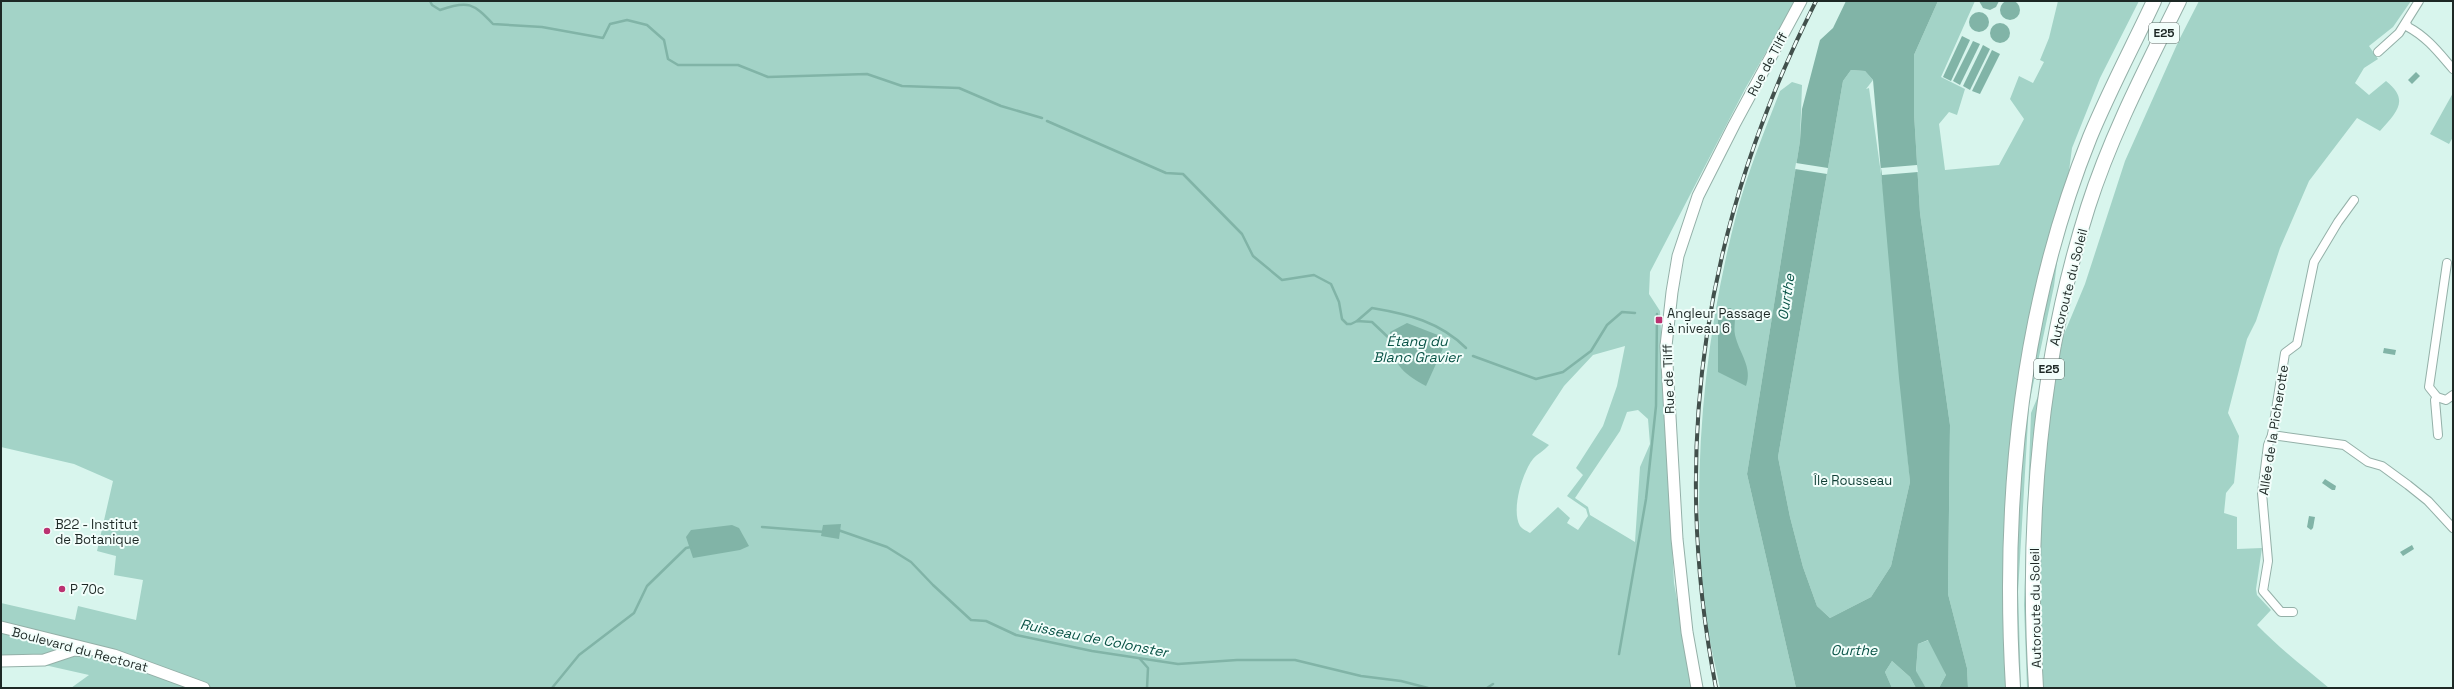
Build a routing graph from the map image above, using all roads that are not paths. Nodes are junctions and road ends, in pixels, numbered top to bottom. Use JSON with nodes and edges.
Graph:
{"nodes":[{"id":1,"x":1800,"y":1,"type":"edge"},
{"id":2,"x":2154,"y":1,"type":"edge"},
{"id":3,"x":2179,"y":1,"type":"edge"},
{"id":4,"x":2419,"y":1,"type":"edge"},
{"id":5,"x":2406,"y":23,"type":"junction"},
{"id":6,"x":2378,"y":52,"type":"dead end"},
{"id":7,"x":2453,"y":69,"type":"edge"},
{"id":8,"x":2354,"y":200,"type":"dead end"},
{"id":9,"x":2447,"y":263,"type":"dead end"},
{"id":10,"x":2453,"y":395,"type":"edge"},
{"id":11,"x":2437,"y":397,"type":"junction"},
{"id":12,"x":2272,"y":435,"type":"junction"},
{"id":13,"x":2438,"y":435,"type":"dead end"},
{"id":14,"x":2453,"y":528,"type":"edge"},
{"id":15,"x":2293,"y":612,"type":"dead end"},
{"id":16,"x":1,"y":627,"type":"edge"},
{"id":17,"x":114,"y":655,"type":"junction"},
{"id":18,"x":1,"y":661,"type":"edge"},
{"id":19,"x":204,"y":688,"type":"edge"},
{"id":20,"x":1698,"y":688,"type":"edge"},
{"id":21,"x":2013,"y":688,"type":"edge"},
{"id":22,"x":2036,"y":688,"type":"edge"}],
"edges":[{"from":1,"to":20,"type":"main road","name":"Rue de Tilff"},
{"from":2,"to":21,"type":"highway","name":"Autoroute du Soleil","number":"E25"},
{"from":3,"to":22,"type":"highway","name":"Autoroute du Soleil","number":"E25"},
{"from":4,"to":5,"type":"street"},
{"from":5,"to":6,"type":"street"},
{"from":5,"to":7,"type":"street"},
{"from":8,"to":12,"type":"street","name":"Allée de la Picherotte"},
{"from":9,"to":11,"type":"street"},
{"from":10,"to":11,"type":"street"},
{"from":11,"to":13,"type":"street"},
{"from":12,"to":14,"type":"street"},
{"from":12,"to":15,"type":"street","name":"Allée de la Picherotte"},
{"from":16,"to":17,"type":"main road","name":"Boulevard du Rectorat"},
{"from":17,"to":18,"type":"main road"},
{"from":17,"to":19,"type":"main road","name":"Boulevard du Rectorat"}]}
